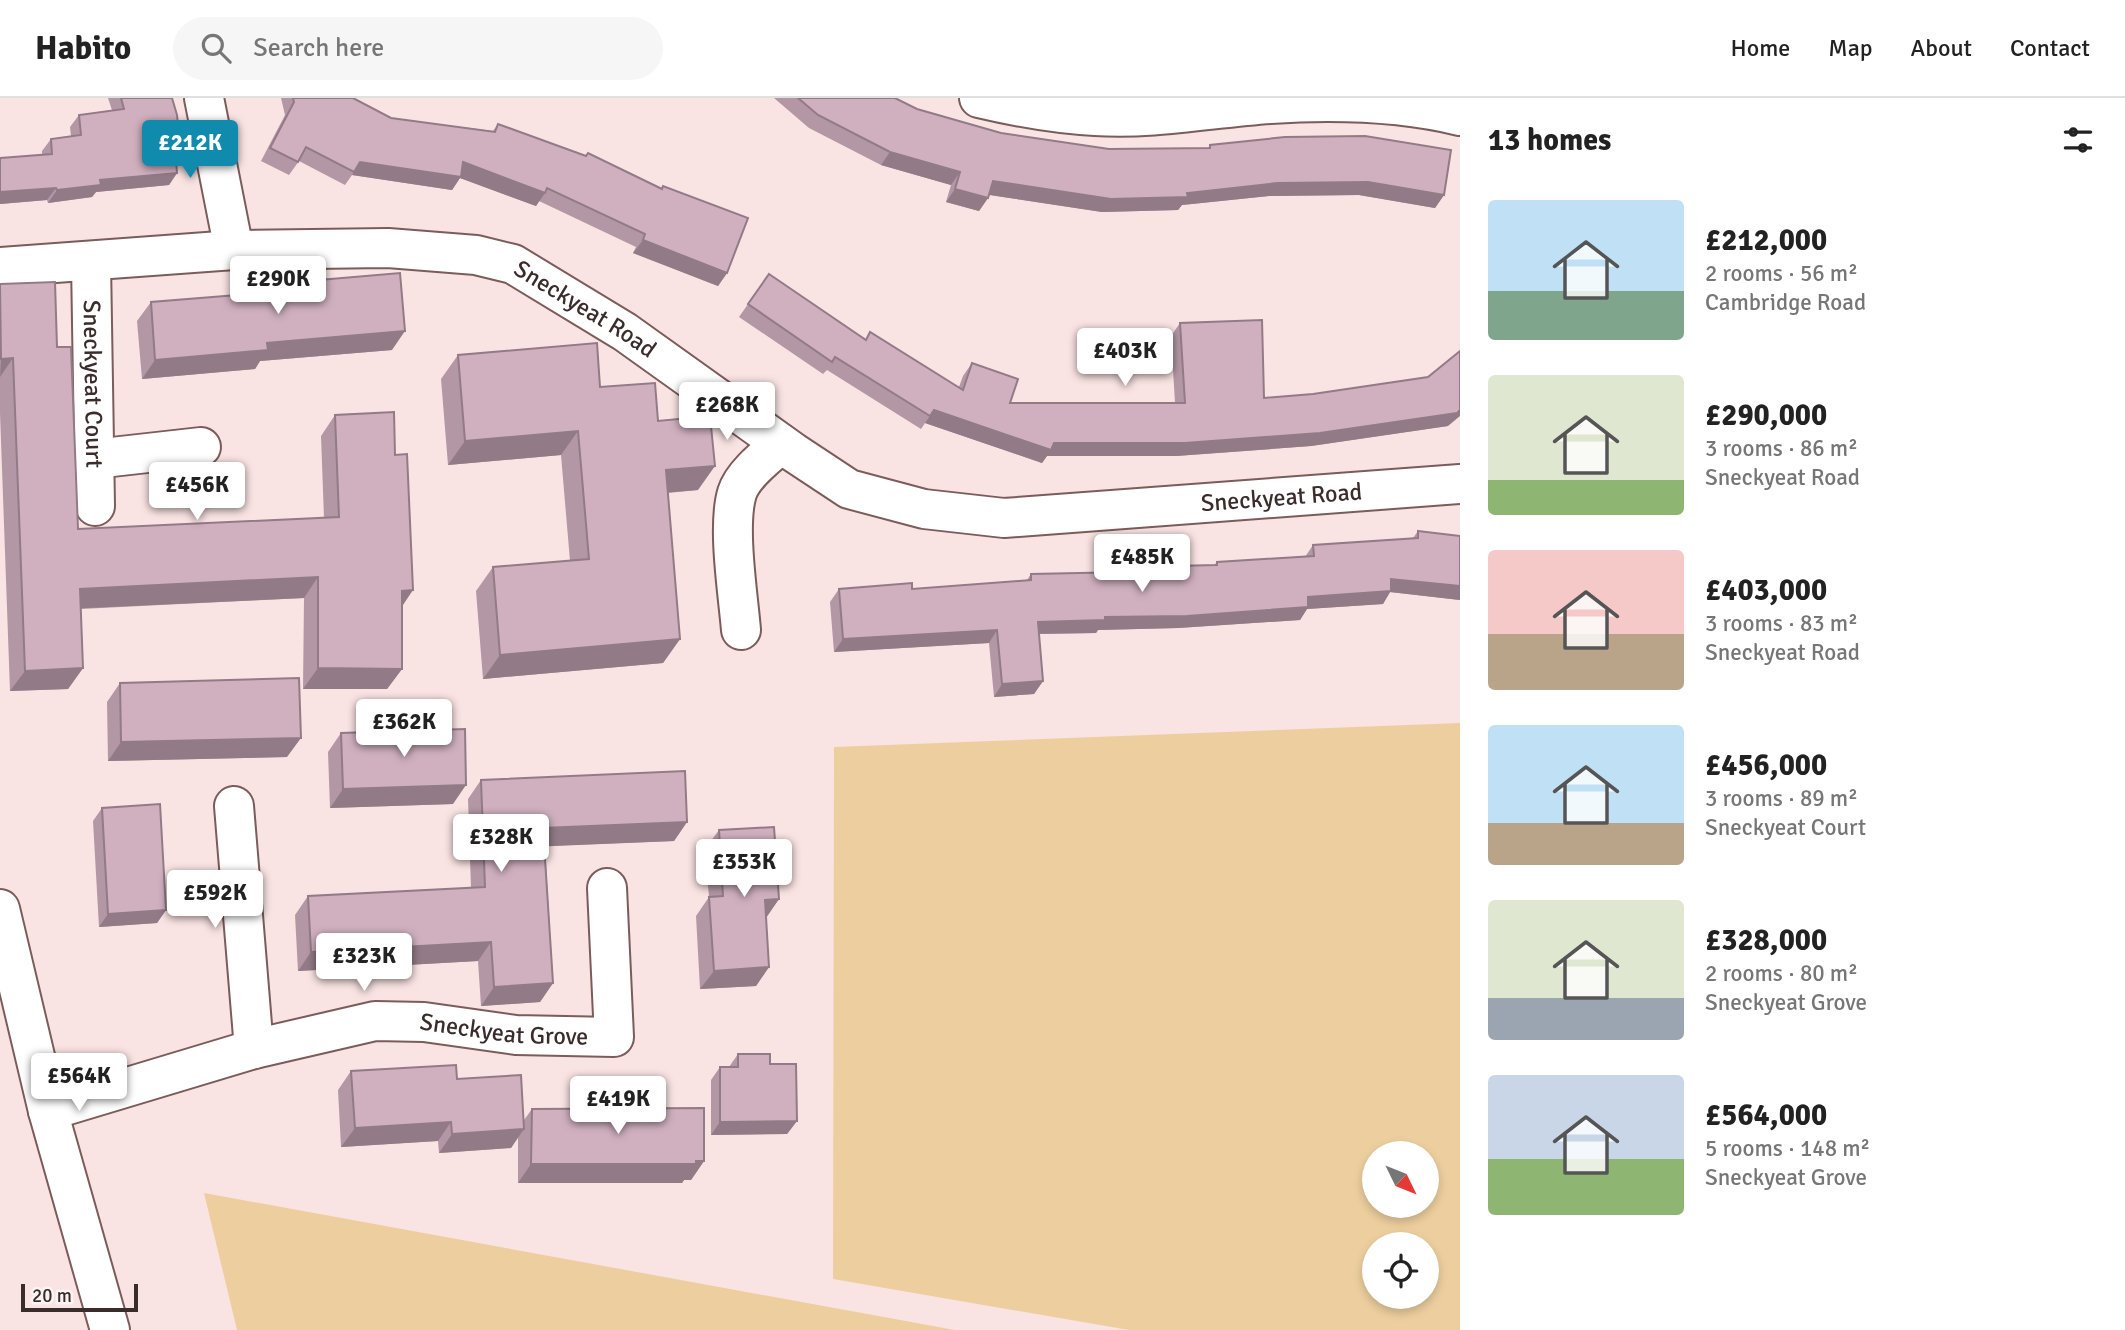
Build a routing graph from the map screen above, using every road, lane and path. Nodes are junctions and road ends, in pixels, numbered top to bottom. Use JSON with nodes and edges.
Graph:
{"nodes":[{"id":1,"x":204,"y":98,"type":"edge"},
{"id":2,"x":979,"y":98,"type":"edge"},
{"id":3,"x":1460,"y":116,"type":"edge"},
{"id":4,"x":234,"y":250,"type":"junction"},
{"id":5,"x":91,"y":262,"type":"junction"},
{"id":6,"x":0,"y":267,"type":"edge"},
{"id":7,"x":781,"y":444,"type":"junction"},
{"id":8,"x":201,"y":447,"type":"dead end"},
{"id":9,"x":93,"y":459,"type":"junction"},
{"id":10,"x":1460,"y":484,"type":"edge"},
{"id":11,"x":95,"y":506,"type":"dead end"},
{"id":12,"x":741,"y":630,"type":"dead end"},
{"id":13,"x":234,"y":806,"type":"dead end"},
{"id":14,"x":607,"y":888,"type":"dead end"},
{"id":15,"x":0,"y":909,"type":"edge"},
{"id":16,"x":254,"y":1049,"type":"junction"},
{"id":17,"x":48,"y":1111,"type":"junction"},
{"id":18,"x":110,"y":1330,"type":"edge"}],
"edges":[{"from":1,"to":4,"type":"street"},
{"from":2,"to":3,"type":"street"},
{"from":4,"to":5,"type":"street","name":"Sneckyeat Road"},
{"from":4,"to":7,"type":"street","name":"Sneckyeat Road"},
{"from":5,"to":6,"type":"street","name":"Sneckyeat Road"},
{"from":5,"to":9,"type":"street","name":"Sneckyeat Court"},
{"from":7,"to":10,"type":"street","name":"Sneckyeat Road"},
{"from":7,"to":12,"type":"street"},
{"from":8,"to":9,"type":"street"},
{"from":9,"to":11,"type":"street","name":"Sneckyeat Court"},
{"from":13,"to":16,"type":"street"},
{"from":14,"to":16,"type":"street","name":"Sneckyeat Grove"},
{"from":15,"to":17,"type":"street"},
{"from":16,"to":17,"type":"street","name":"Sneckyeat Grove"},
{"from":17,"to":18,"type":"street"}]}
